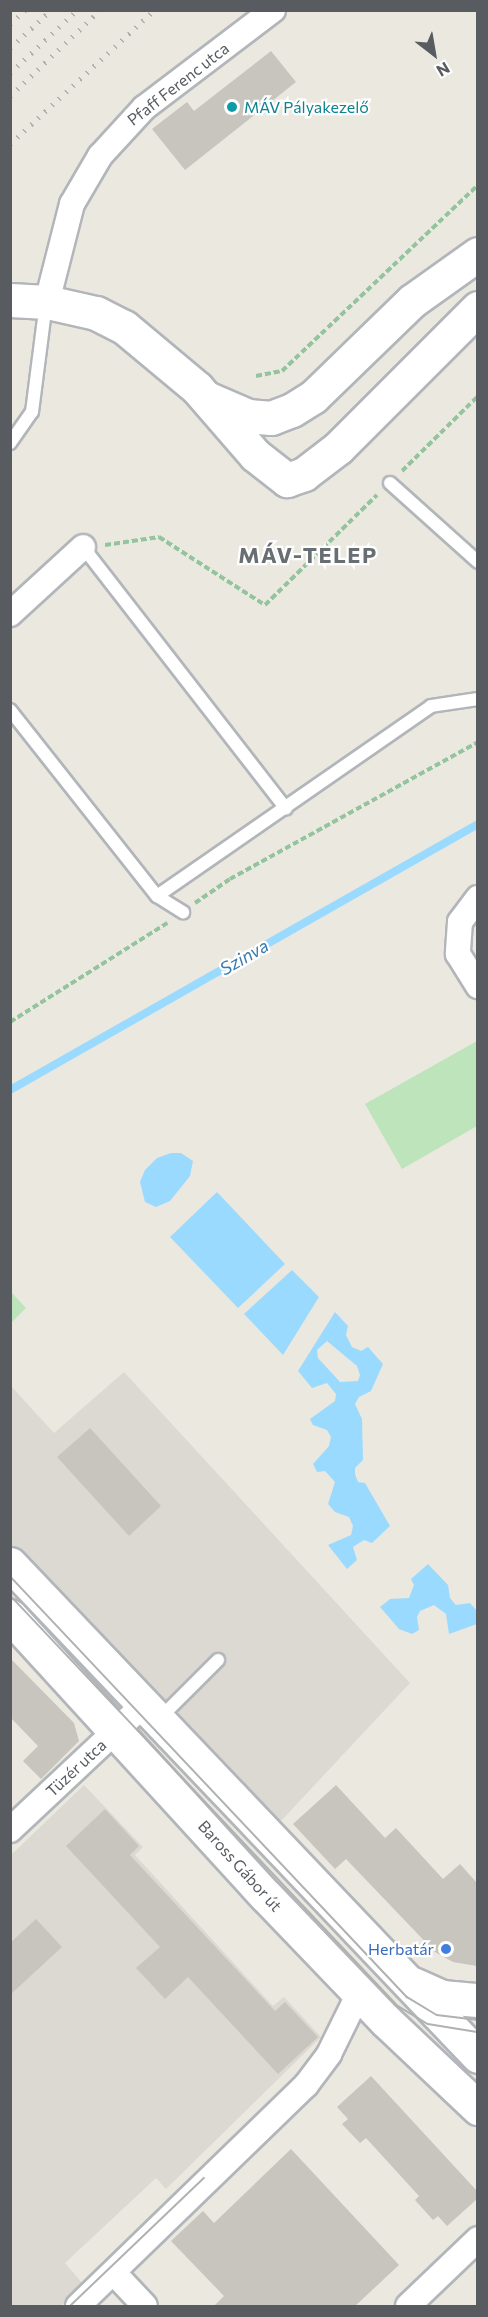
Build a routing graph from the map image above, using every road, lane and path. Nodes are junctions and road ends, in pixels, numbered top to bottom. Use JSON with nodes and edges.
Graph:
{"nodes":[{"id":1,"x":273,"y":10,"type":"edge"},
{"id":2,"x":477,"y":185,"type":"edge"},
{"id":3,"x":477,"y":254,"type":"edge"},
{"id":4,"x":10,"y":300,"type":"edge"},
{"id":5,"x":46,"y":302,"type":"junction"},
{"id":6,"x":477,"y":308,"type":"edge"},
{"id":7,"x":256,"y":376,"type":"dead end"},
{"id":8,"x":477,"y":396,"type":"edge"},
{"id":9,"x":207,"y":398,"type":"junction"},
{"id":10,"x":10,"y":442,"type":"edge"},
{"id":11,"x":390,"y":483,"type":"junction"},
{"id":12,"x":83,"y":547,"type":"junction"},
{"id":13,"x":477,"y":562,"type":"edge"},
{"id":14,"x":10,"y":614,"type":"edge"},
{"id":15,"x":477,"y":699,"type":"edge"},
{"id":16,"x":10,"y":710,"type":"edge"},
{"id":17,"x":477,"y":742,"type":"edge"},
{"id":18,"x":286,"y":809,"type":"junction"},
{"id":19,"x":157,"y":896,"type":"junction"},
{"id":20,"x":477,"y":898,"type":"edge"},
{"id":21,"x":183,"y":912,"type":"junction"},
{"id":22,"x":477,"y":986,"type":"edge"},
{"id":23,"x":10,"y":1022,"type":"edge"},
{"id":24,"x":10,"y":1564,"type":"edge"},
{"id":25,"x":10,"y":1616,"type":"edge"},
{"id":26,"x":218,"y":1660,"type":"dead end"},
{"id":27,"x":150,"y":1713,"type":"junction"},
{"id":28,"x":117,"y":1730,"type":"junction"},
{"id":29,"x":10,"y":1830,"type":"edge"},
{"id":30,"x":398,"y":1975,"type":"junction"},
{"id":31,"x":359,"y":1993,"type":"junction"},
{"id":32,"x":477,"y":2000,"type":"edge"},
{"id":33,"x":392,"y":2026,"type":"junction"},
{"id":34,"x":477,"y":2056,"type":"edge"},
{"id":35,"x":477,"y":2108,"type":"edge"},
{"id":36,"x":477,"y":2239,"type":"edge"},
{"id":37,"x":114,"y":2273,"type":"junction"},
{"id":38,"x":78,"y":2307,"type":"edge"},
{"id":39,"x":145,"y":2307,"type":"edge"},
{"id":40,"x":408,"y":2307,"type":"edge"}],
"edges":[{"from":1,"to":5,"type":"street","name":"Pfaff Ferenc utca"},
{"from":2,"to":7,"type":"path"},
{"from":3,"to":9,"type":"street"},
{"from":4,"to":5,"type":"street"},
{"from":5,"to":9,"type":"street"},
{"from":5,"to":10,"type":"lane"},
{"from":6,"to":9,"type":"street"},
{"from":8,"to":11,"type":"path"},
{"from":11,"to":12,"type":"path"},
{"from":11,"to":13,"type":"lane"},
{"from":12,"to":14,"type":"street"},
{"from":12,"to":18,"type":"lane"},
{"from":15,"to":18,"type":"lane"},
{"from":16,"to":19,"type":"lane"},
{"from":17,"to":21,"type":"path"},
{"from":18,"to":19,"type":"lane"},
{"from":19,"to":21,"type":"lane"},
{"from":20,"to":22,"type":"street"},
{"from":21,"to":23,"type":"path"},
{"from":24,"to":27,"type":"street"},
{"from":25,"to":28,"type":"street","name":"Baross Gábor út"},
{"from":26,"to":27,"type":"lane"},
{"from":27,"to":28,"type":"street","name":"Tüzér utca"},
{"from":27,"to":30,"type":"street"},
{"from":28,"to":29,"type":"street","name":"Tüzér utca"},
{"from":28,"to":31,"type":"street","name":"Baross Gábor út"},
{"from":30,"to":32,"type":"street"},
{"from":30,"to":34,"type":"street"},
{"from":31,"to":33,"type":"street","name":"Baross Gábor út"},
{"from":31,"to":37,"type":"street"},
{"from":33,"to":34,"type":"street"},
{"from":33,"to":35,"type":"street","name":"Baross Gábor út"},
{"from":36,"to":40,"type":"street"},
{"from":37,"to":38,"type":"street"},
{"from":37,"to":39,"type":"street"}]}
